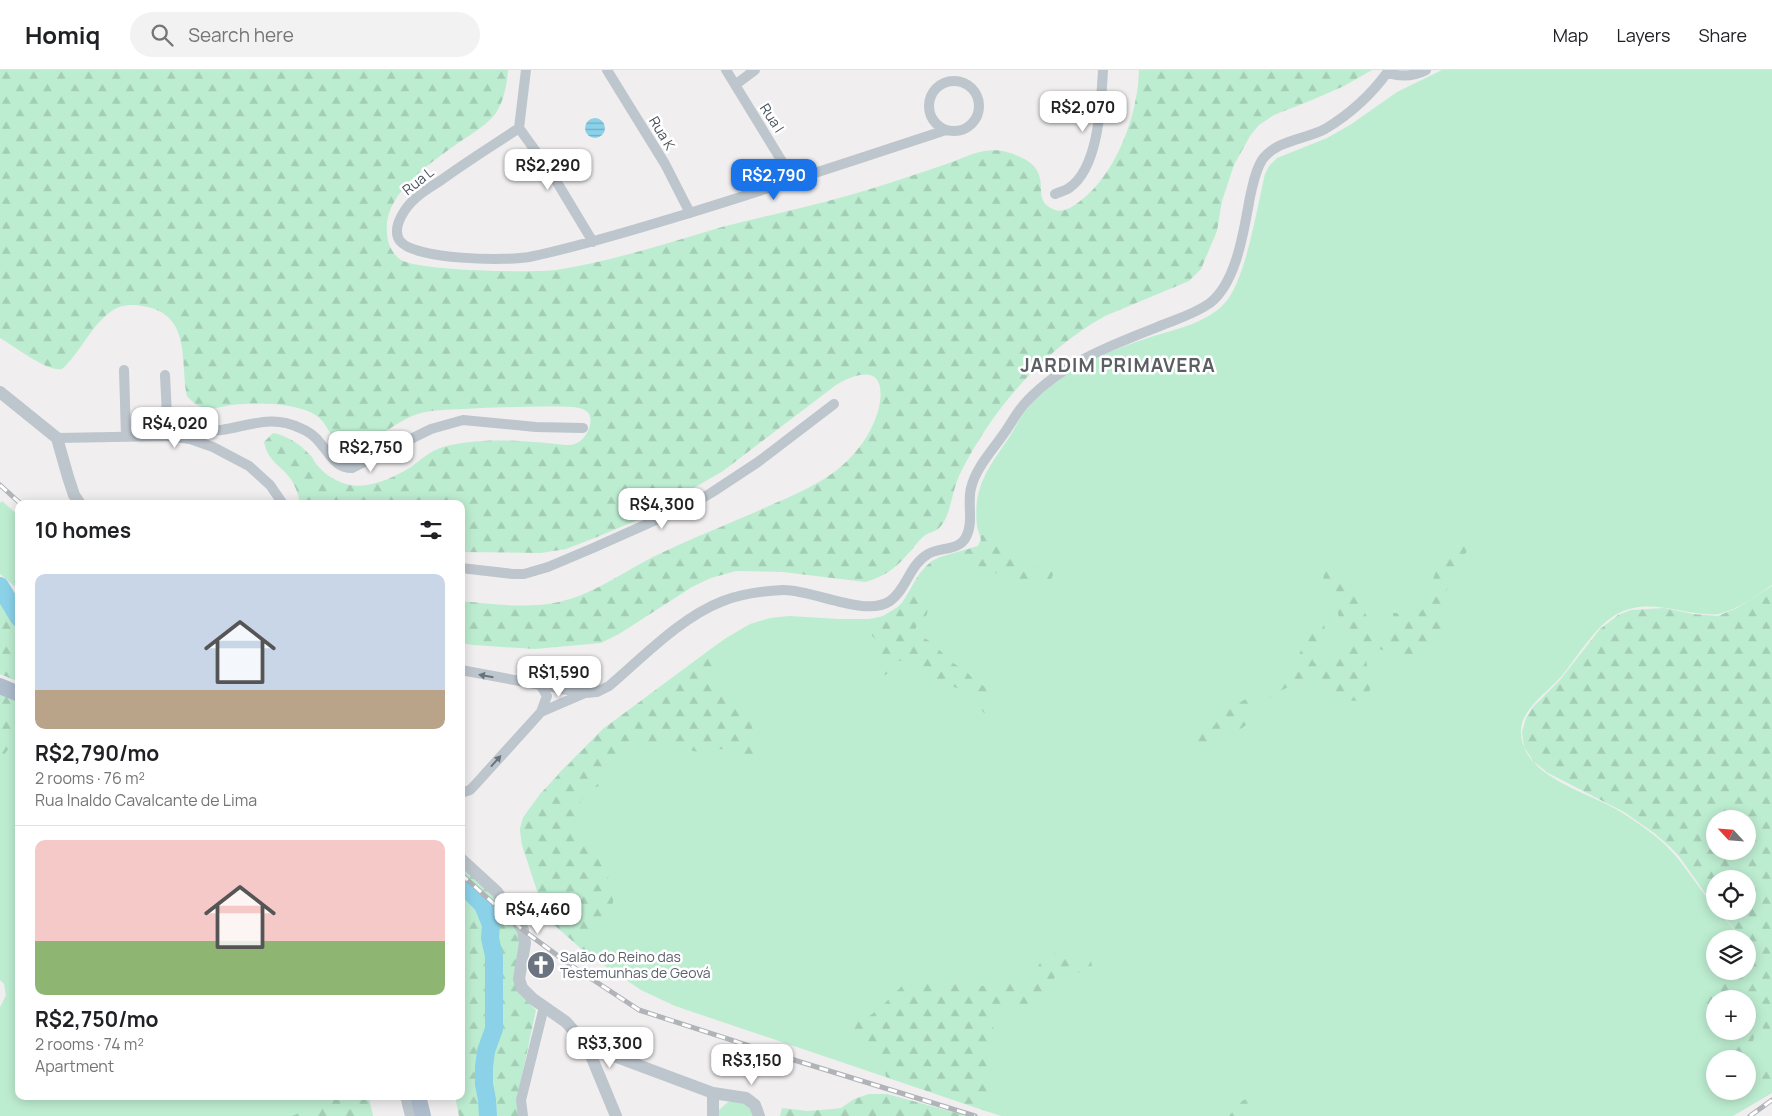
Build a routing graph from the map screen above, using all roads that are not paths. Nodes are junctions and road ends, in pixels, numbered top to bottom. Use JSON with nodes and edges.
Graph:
{"nodes":[{"id":1,"x":526,"y":70,"type":"edge"},
{"id":2,"x":607,"y":70,"type":"edge"},
{"id":3,"x":726,"y":70,"type":"edge"},
{"id":4,"x":755,"y":70,"type":"edge"},
{"id":5,"x":1103,"y":70,"type":"edge"},
{"id":6,"x":1426,"y":70,"type":"edge"},
{"id":7,"x":1388,"y":72,"type":"edge"},
{"id":8,"x":735,"y":85,"type":"junction"},
{"id":9,"x":519,"y":128,"type":"junction"},
{"id":10,"x":946,"y":130,"type":"junction"},
{"id":11,"x":794,"y":182,"type":"junction"},
{"id":12,"x":1054,"y":194,"type":"dead end"},
{"id":13,"x":690,"y":213,"type":"junction"},
{"id":14,"x":593,"y":242,"type":"junction"},
{"id":15,"x":124,"y":370,"type":"dead end"},
{"id":16,"x":165,"y":375,"type":"dead end"},
{"id":17,"x":0,"y":392,"type":"edge"},
{"id":18,"x":834,"y":404,"type":"dead end"},
{"id":19,"x":583,"y":428,"type":"dead end"},
{"id":20,"x":168,"y":434,"type":"junction"},
{"id":21,"x":126,"y":436,"type":"junction"},
{"id":22,"x":57,"y":438,"type":"junction"},
{"id":23,"x":77,"y":500,"type":"edge"},
{"id":24,"x":281,"y":500,"type":"edge"},
{"id":25,"x":465,"y":568,"type":"edge"},
{"id":26,"x":465,"y":673,"type":"edge"},
{"id":27,"x":0,"y":686,"type":"edge"},
{"id":28,"x":541,"y":686,"type":"junction"},
{"id":29,"x":15,"y":692,"type":"edge"},
{"id":30,"x":585,"y":693,"type":"junction"},
{"id":31,"x":541,"y":712,"type":"junction"},
{"id":32,"x":465,"y":792,"type":"edge"},
{"id":33,"x":465,"y":863,"type":"edge"},
{"id":34,"x":544,"y":1007,"type":"junction"},
{"id":35,"x":587,"y":1046,"type":"junction"},
{"id":36,"x":713,"y":1093,"type":"junction"},
{"id":37,"x":406,"y":1100,"type":"edge"},
{"id":38,"x":419,"y":1100,"type":"edge"},
{"id":39,"x":410,"y":1116,"type":"edge"},
{"id":40,"x":423,"y":1116,"type":"edge"},
{"id":41,"x":523,"y":1116,"type":"edge"},
{"id":42,"x":616,"y":1116,"type":"edge"},
{"id":43,"x":713,"y":1116,"type":"edge"},
{"id":44,"x":759,"y":1116,"type":"edge"}],
"edges":[{"from":1,"to":9,"type":"street"},
{"from":2,"to":13,"type":"street","name":"Rua K"},
{"from":3,"to":8,"type":"street","name":"Rua I"},
{"from":4,"to":8,"type":"street"},
{"from":5,"to":12,"type":"street"},
{"from":6,"to":7,"type":"street"},
{"from":7,"to":30,"type":"street"},
{"from":8,"to":11,"type":"street","name":"Rua I"},
{"from":9,"to":14,"type":"street"},
{"from":9,"to":14,"type":"street","name":"Rua L"},
{"from":10,"to":10,"type":"street"},
{"from":10,"to":11,"type":"street"},
{"from":11,"to":13,"type":"street"},
{"from":13,"to":14,"type":"street"},
{"from":15,"to":21,"type":"street"},
{"from":16,"to":20,"type":"street"},
{"from":17,"to":22,"type":"street"},
{"from":18,"to":25,"type":"street"},
{"from":19,"to":20,"type":"street"},
{"from":20,"to":21,"type":"street"},
{"from":20,"to":24,"type":"street"},
{"from":21,"to":22,"type":"street"},
{"from":22,"to":23,"type":"street"},
{"from":28,"to":26,"type":"street","one_way":true},
{"from":27,"to":29,"type":"main road"},
{"from":28,"to":30,"type":"street"},
{"from":28,"to":31,"type":"street"},
{"from":30,"to":31,"type":"street"},
{"from":32,"to":31,"type":"street","one_way":true},
{"from":33,"to":34,"type":"street"},
{"from":34,"to":35,"type":"street"},
{"from":34,"to":41,"type":"street"},
{"from":35,"to":36,"type":"street"},
{"from":35,"to":42,"type":"street"},
{"from":36,"to":43,"type":"street"},
{"from":36,"to":44,"type":"street"},
{"from":37,"to":39,"type":"street"},
{"from":38,"to":40,"type":"main road"}]}
